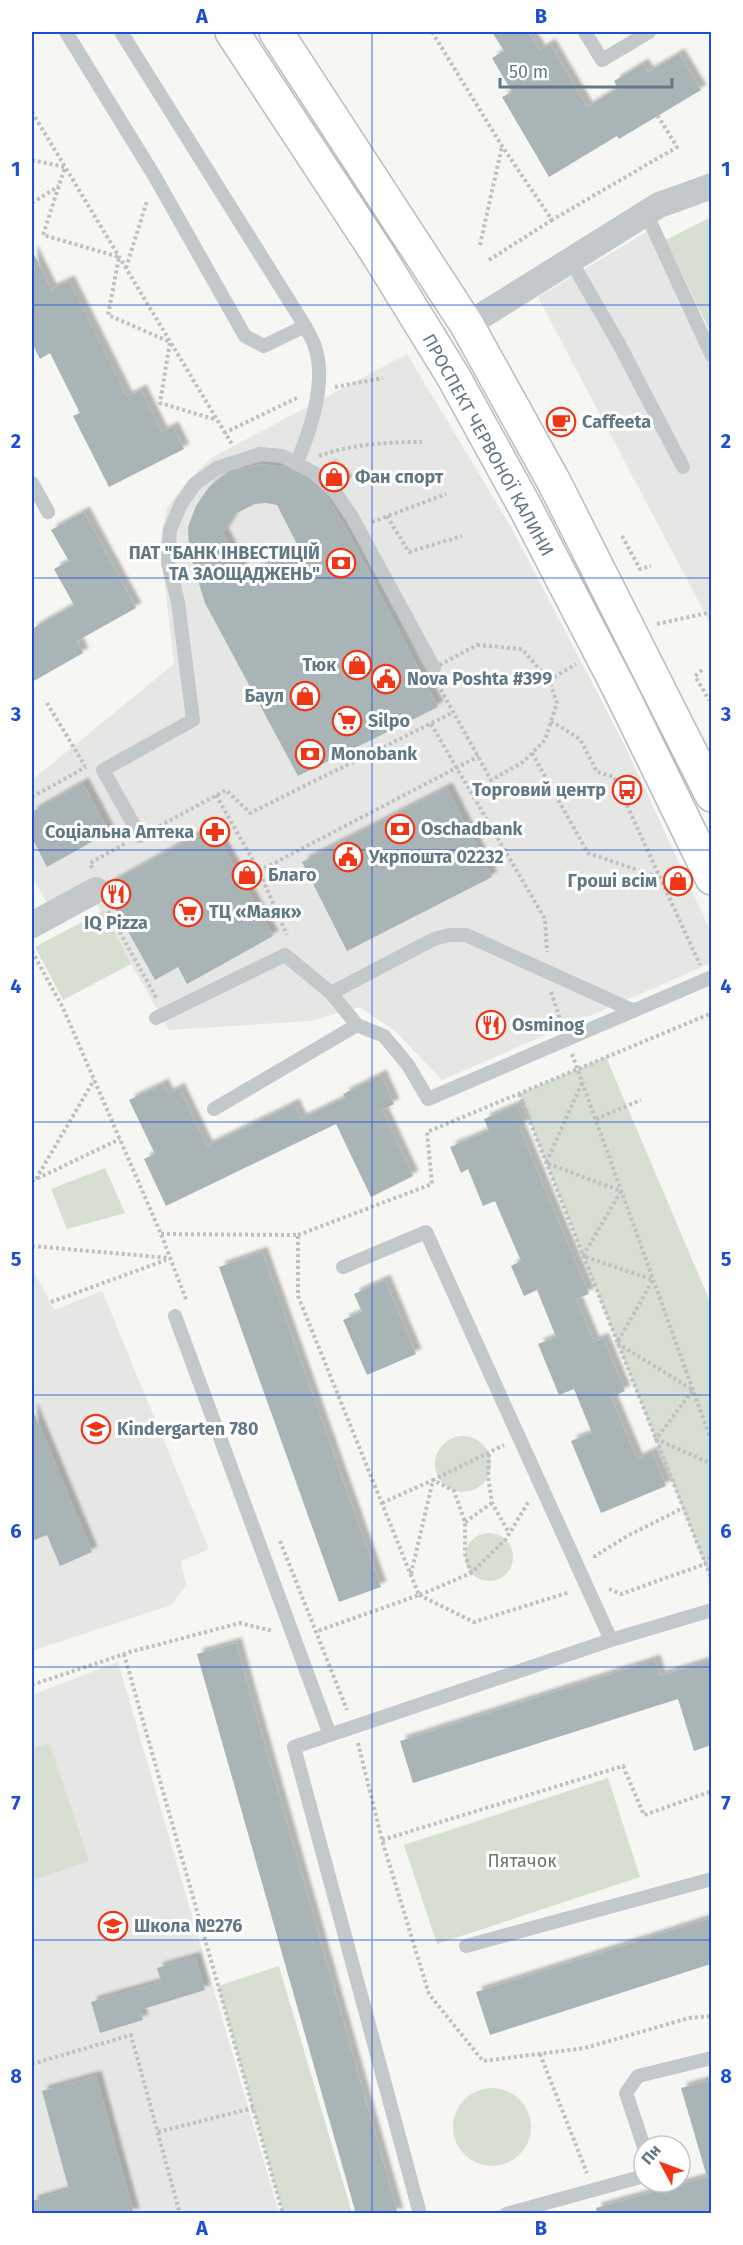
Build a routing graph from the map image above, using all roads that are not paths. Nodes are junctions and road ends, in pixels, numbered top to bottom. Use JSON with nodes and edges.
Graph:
{"nodes":[{"id":1,"x":66,"y":32,"type":"edge"},
{"id":2,"x":121,"y":32,"type":"edge"},
{"id":3,"x":232,"y":32,"type":"edge"},
{"id":4,"x":276,"y":32,"type":"edge"},
{"id":5,"x":585,"y":32,"type":"edge"},
{"id":6,"x":649,"y":32,"type":"edge"},
{"id":7,"x":711,"y":186,"type":"edge"},
{"id":8,"x":646,"y":213,"type":"junction"},
{"id":9,"x":571,"y":261,"type":"junction"},
{"id":10,"x":467,"y":325,"type":"junction"},
{"id":11,"x":305,"y":326,"type":"junction"},
{"id":12,"x":711,"y":356,"type":"edge"},
{"id":13,"x":296,"y":464,"type":"junction"},
{"id":14,"x":683,"y":467,"type":"dead end"},
{"id":15,"x":32,"y":483,"type":"edge"},
{"id":16,"x":48,"y":512,"type":"dead end"},
{"id":17,"x":434,"y":668,"type":"dead end"},
{"id":18,"x":711,"y":795,"type":"edge"},
{"id":19,"x":140,"y":836,"type":"road end"},
{"id":20,"x":711,"y":878,"type":"edge"},
{"id":21,"x":96,"y":890,"type":"road end"},
{"id":22,"x":32,"y":925,"type":"edge"},
{"id":23,"x":709,"y":978,"type":"edge"},
{"id":24,"x":331,"y":993,"type":"junction"},
{"id":25,"x":634,"y":1011,"type":"junction"},
{"id":26,"x":161,"y":1016,"type":"road end"},
{"id":27,"x":357,"y":1025,"type":"junction"},
{"id":28,"x":214,"y":1109,"type":"dead end"},
{"id":29,"x":343,"y":1267,"type":"dead end"},
{"id":30,"x":175,"y":1316,"type":"dead end"},
{"id":31,"x":711,"y":1611,"type":"edge"},
{"id":32,"x":612,"y":1640,"type":"junction"},
{"id":33,"x":330,"y":1735,"type":"junction"},
{"id":34,"x":711,"y":1880,"type":"edge"},
{"id":35,"x":466,"y":1946,"type":"dead end"},
{"id":36,"x":711,"y":2058,"type":"edge"},
{"id":37,"x":640,"y":2134,"type":"edge"},
{"id":38,"x":632,"y":2179,"type":"edge"},
{"id":39,"x":420,"y":2214,"type":"edge"},
{"id":40,"x":506,"y":2214,"type":"edge"}],
"edges":[{"from":1,"to":11,"type":"lane"},
{"from":2,"to":11,"type":"lane"},
{"from":3,"to":20,"type":"main road","name":"ПРОСПЕКТ ЧЕРВОНОЇ КАЛИНИ"},
{"from":4,"to":10,"type":"main road","name":"ПРОСПЕКТ ЧЕРВОНОЇ КАЛИНИ"},
{"from":5,"to":6,"type":"lane"},
{"from":7,"to":8,"type":"street"},
{"from":8,"to":9,"type":"street"},
{"from":8,"to":12,"type":"lane"},
{"from":9,"to":10,"type":"street"},
{"from":9,"to":14,"type":"lane"},
{"from":10,"to":18,"type":"main road","name":"ПРОСПЕКТ ЧЕРВОНОЇ КАЛИНИ"},
{"from":11,"to":13,"type":"lane"},
{"from":13,"to":17,"type":"lane"},
{"from":13,"to":19,"type":"lane"},
{"from":15,"to":16,"type":"lane"},
{"from":21,"to":22,"type":"street"},
{"from":23,"to":25,"type":"lane"},
{"from":24,"to":25,"type":"lane"},
{"from":24,"to":26,"type":"lane"},
{"from":24,"to":27,"type":"lane"},
{"from":25,"to":27,"type":"lane"},
{"from":27,"to":28,"type":"lane"},
{"from":29,"to":32,"type":"lane"},
{"from":30,"to":33,"type":"lane"},
{"from":31,"to":32,"type":"lane"},
{"from":32,"to":33,"type":"lane"},
{"from":33,"to":39,"type":"lane"},
{"from":34,"to":35,"type":"lane"},
{"from":36,"to":37,"type":"lane"},
{"from":38,"to":40,"type":"lane"}]}
